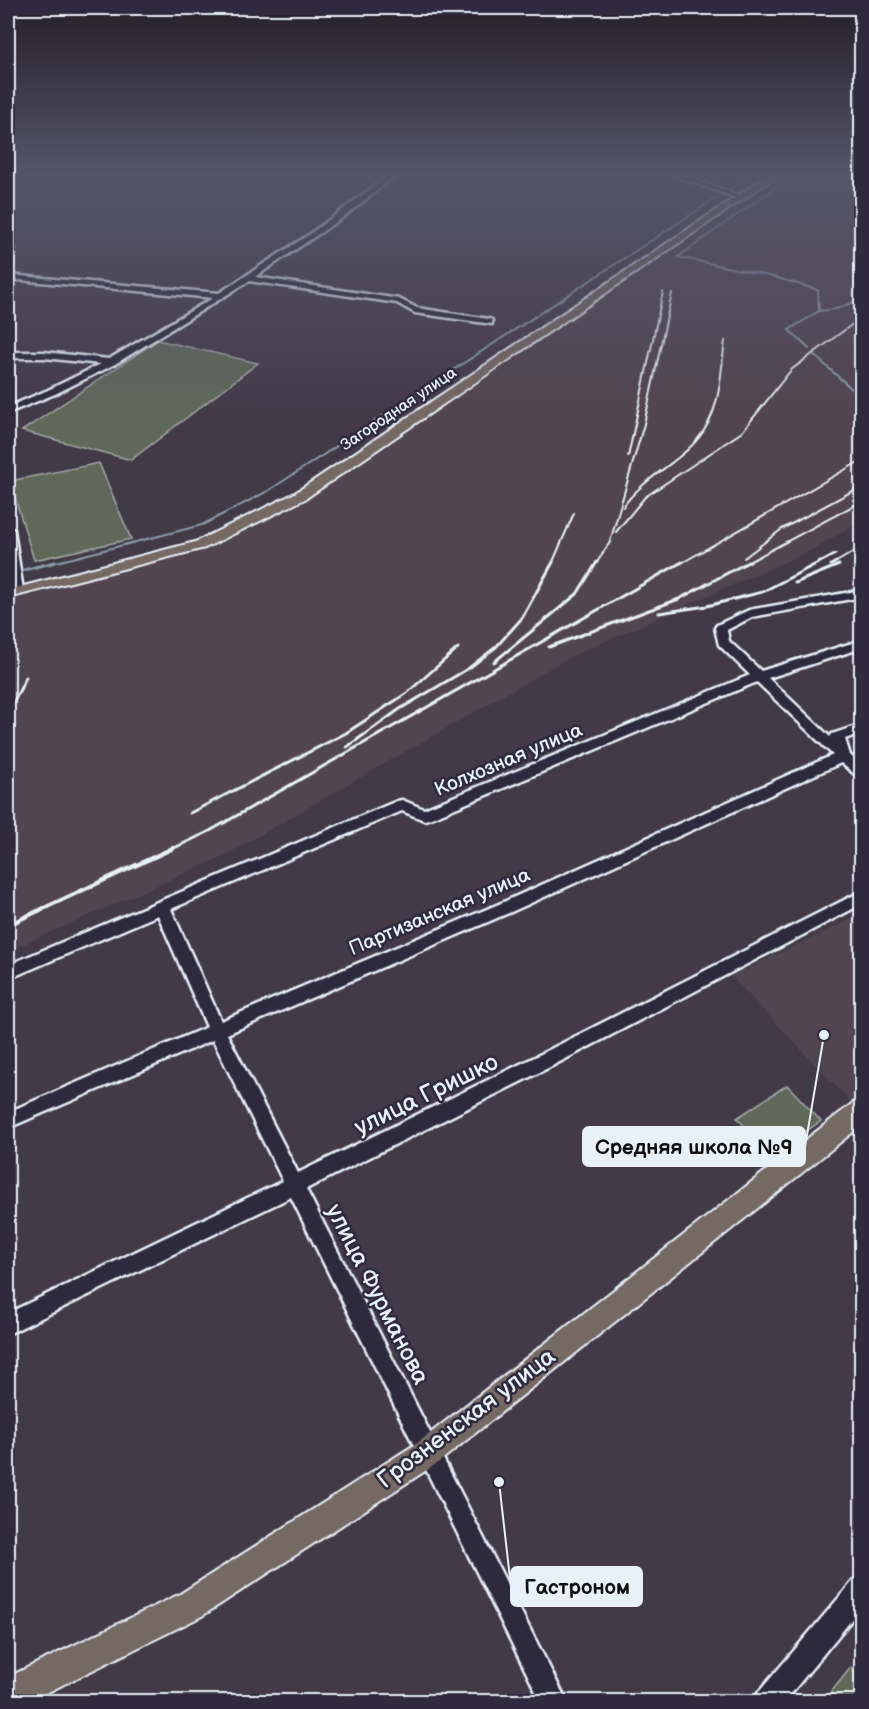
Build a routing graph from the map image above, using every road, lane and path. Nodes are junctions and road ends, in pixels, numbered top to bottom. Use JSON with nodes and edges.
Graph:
{"nodes":[{"id":1,"x":283,"y":256,"type":"edge"},
{"id":2,"x":656,"y":256,"type":"edge"},
{"id":3,"x":8,"y":277,"type":"edge"},
{"id":4,"x":250,"y":279,"type":"junction"},
{"id":5,"x":222,"y":296,"type":"junction"},
{"id":6,"x":489,"y":322,"type":"dead end"},
{"id":7,"x":8,"y":355,"type":"edge"},
{"id":8,"x":112,"y":362,"type":"junction"},
{"id":9,"x":8,"y":410,"type":"edge"},
{"id":10,"x":8,"y":530,"type":"edge"},
{"id":11,"x":12,"y":593,"type":"edge"},
{"id":12,"x":861,"y":593,"type":"edge"},
{"id":13,"x":861,"y":644,"type":"edge"},
{"id":14,"x":756,"y":677,"type":"junction"},
{"id":15,"x":861,"y":728,"type":"edge"},
{"id":16,"x":843,"y":756,"type":"junction"},
{"id":17,"x":861,"y":775,"type":"edge"},
{"id":18,"x":861,"y":897,"type":"edge"},
{"id":19,"x":162,"y":906,"type":"junction"},
{"id":20,"x":8,"y":972,"type":"edge"},
{"id":21,"x":216,"y":1029,"type":"junction"},
{"id":22,"x":861,"y":1110,"type":"edge"},
{"id":23,"x":8,"y":1120,"type":"edge"},
{"id":24,"x":296,"y":1186,"type":"junction"},
{"id":25,"x":8,"y":1324,"type":"edge"},
{"id":26,"x":429,"y":1452,"type":"junction"},
{"id":27,"x":861,"y":1588,"type":"edge"},
{"id":28,"x":8,"y":1694,"type":"edge"},
{"id":29,"x":555,"y":1701,"type":"edge"},
{"id":30,"x":767,"y":1701,"type":"edge"}],
"edges":[{"from":1,"to":4,"type":"street"},
{"from":2,"to":11,"type":"main road","name":"Загородная улица"},
{"from":3,"to":5,"type":"street"},
{"from":4,"to":5,"type":"street"},
{"from":4,"to":6,"type":"street"},
{"from":5,"to":8,"type":"street"},
{"from":7,"to":8,"type":"street"},
{"from":8,"to":9,"type":"street"},
{"from":10,"to":11,"type":"street"},
{"from":12,"to":14,"type":"street"},
{"from":13,"to":14,"type":"street","name":"Колхозная улица"},
{"from":14,"to":16,"type":"street"},
{"from":14,"to":19,"type":"street","name":"Колхозная улица"},
{"from":15,"to":16,"type":"street"},
{"from":16,"to":17,"type":"street"},
{"from":16,"to":21,"type":"street","name":"Партизанская улица"},
{"from":18,"to":24,"type":"street","name":"улица Гришко"},
{"from":19,"to":20,"type":"street","name":"Колхозная улица"},
{"from":19,"to":21,"type":"street","name":"улица Фурманова"},
{"from":21,"to":23,"type":"street","name":"Партизанская улица"},
{"from":21,"to":24,"type":"street","name":"улица Фурманова"},
{"from":22,"to":26,"type":"main road","name":"Грозненская улица"},
{"from":24,"to":25,"type":"street","name":"улица Гришко"},
{"from":24,"to":26,"type":"street","name":"улица Фурманова"},
{"from":26,"to":28,"type":"main road","name":"Грозненская улица"},
{"from":26,"to":29,"type":"street","name":"улица Фурманова"},
{"from":27,"to":30,"type":"street"}]}
